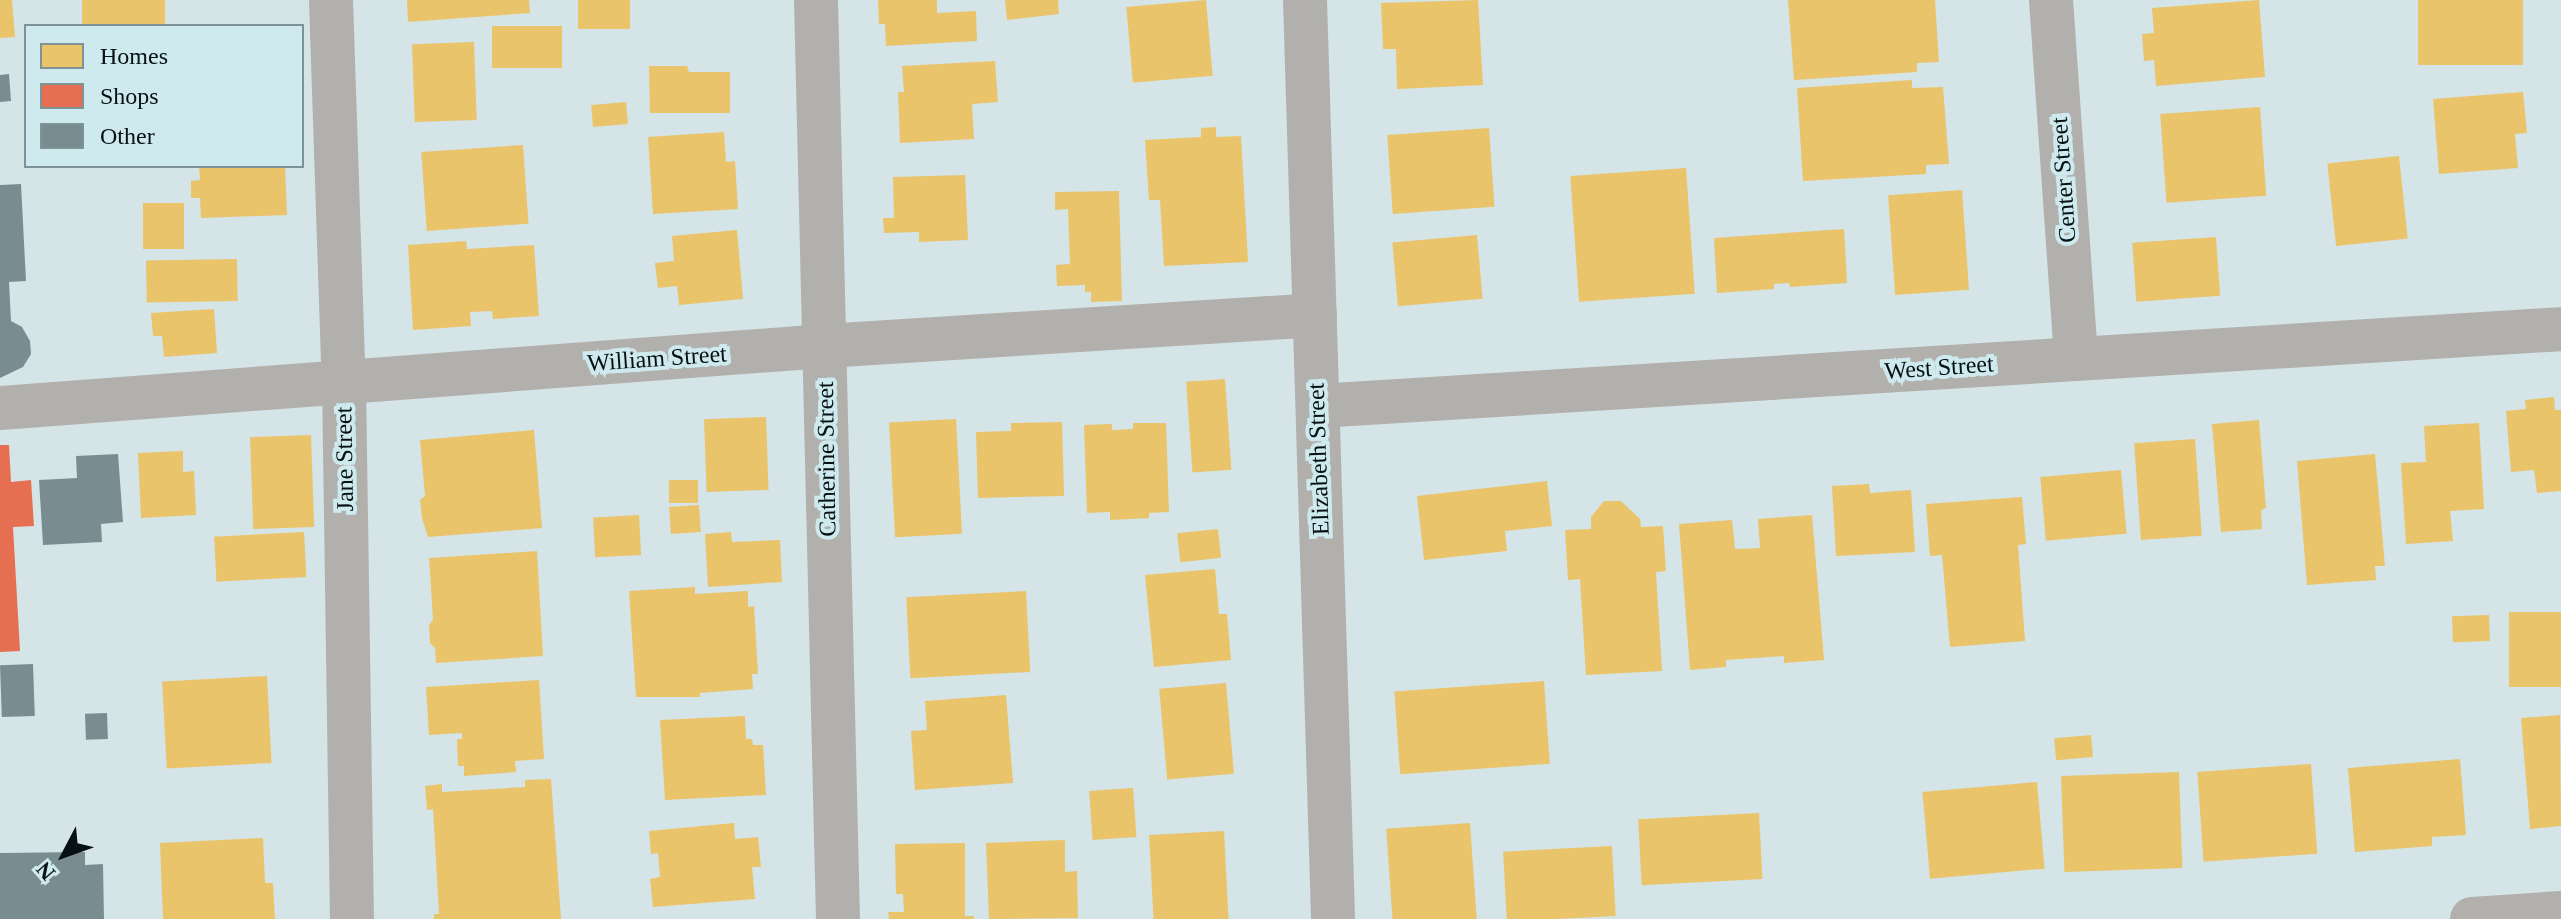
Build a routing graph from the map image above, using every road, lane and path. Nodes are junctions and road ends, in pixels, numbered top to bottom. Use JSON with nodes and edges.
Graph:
{"nodes":[{"id":1,"x":331,"y":0,"type":"edge"},
{"id":2,"x":816,"y":0,"type":"edge"},
{"id":3,"x":1305,"y":0,"type":"edge"},
{"id":4,"x":2051,"y":0,"type":"edge"},
{"id":5,"x":1315,"y":315,"type":"junction"},
{"id":6,"x":2561,"y":329,"type":"edge"},
{"id":7,"x":825,"y":346,"type":"junction"},
{"id":8,"x":2076,"y":359,"type":"junction"},
{"id":9,"x":344,"y":382,"type":"junction"},
{"id":10,"x":1318,"y":406,"type":"junction"},
{"id":11,"x":0,"y":408,"type":"edge"},
{"id":12,"x":2561,"y":913,"type":"edge"},
{"id":13,"x":352,"y":919,"type":"edge"},
{"id":14,"x":838,"y":919,"type":"edge"},
{"id":15,"x":1333,"y":919,"type":"edge"},
{"id":16,"x":2472,"y":919,"type":"edge"}],
"edges":[{"from":1,"to":9,"type":"street","name":"Jane Street"},
{"from":2,"to":7,"type":"street","name":"Catherine Street"},
{"from":3,"to":5,"type":"street","name":"Elizabeth Street"},
{"from":4,"to":8,"type":"street","name":"Center Street"},
{"from":5,"to":7,"type":"street","name":"William Street"},
{"from":5,"to":10,"type":"street","name":"Elizabeth Street"},
{"from":6,"to":8,"type":"street","name":"West Street"},
{"from":7,"to":9,"type":"street","name":"William Street"},
{"from":7,"to":14,"type":"street","name":"Catherine Street"},
{"from":8,"to":10,"type":"street","name":"West Street"},
{"from":9,"to":11,"type":"street","name":"William Street"},
{"from":9,"to":13,"type":"street","name":"Jane Street"},
{"from":10,"to":15,"type":"street","name":"Elizabeth Street"},
{"from":12,"to":16,"type":"street"}]}
